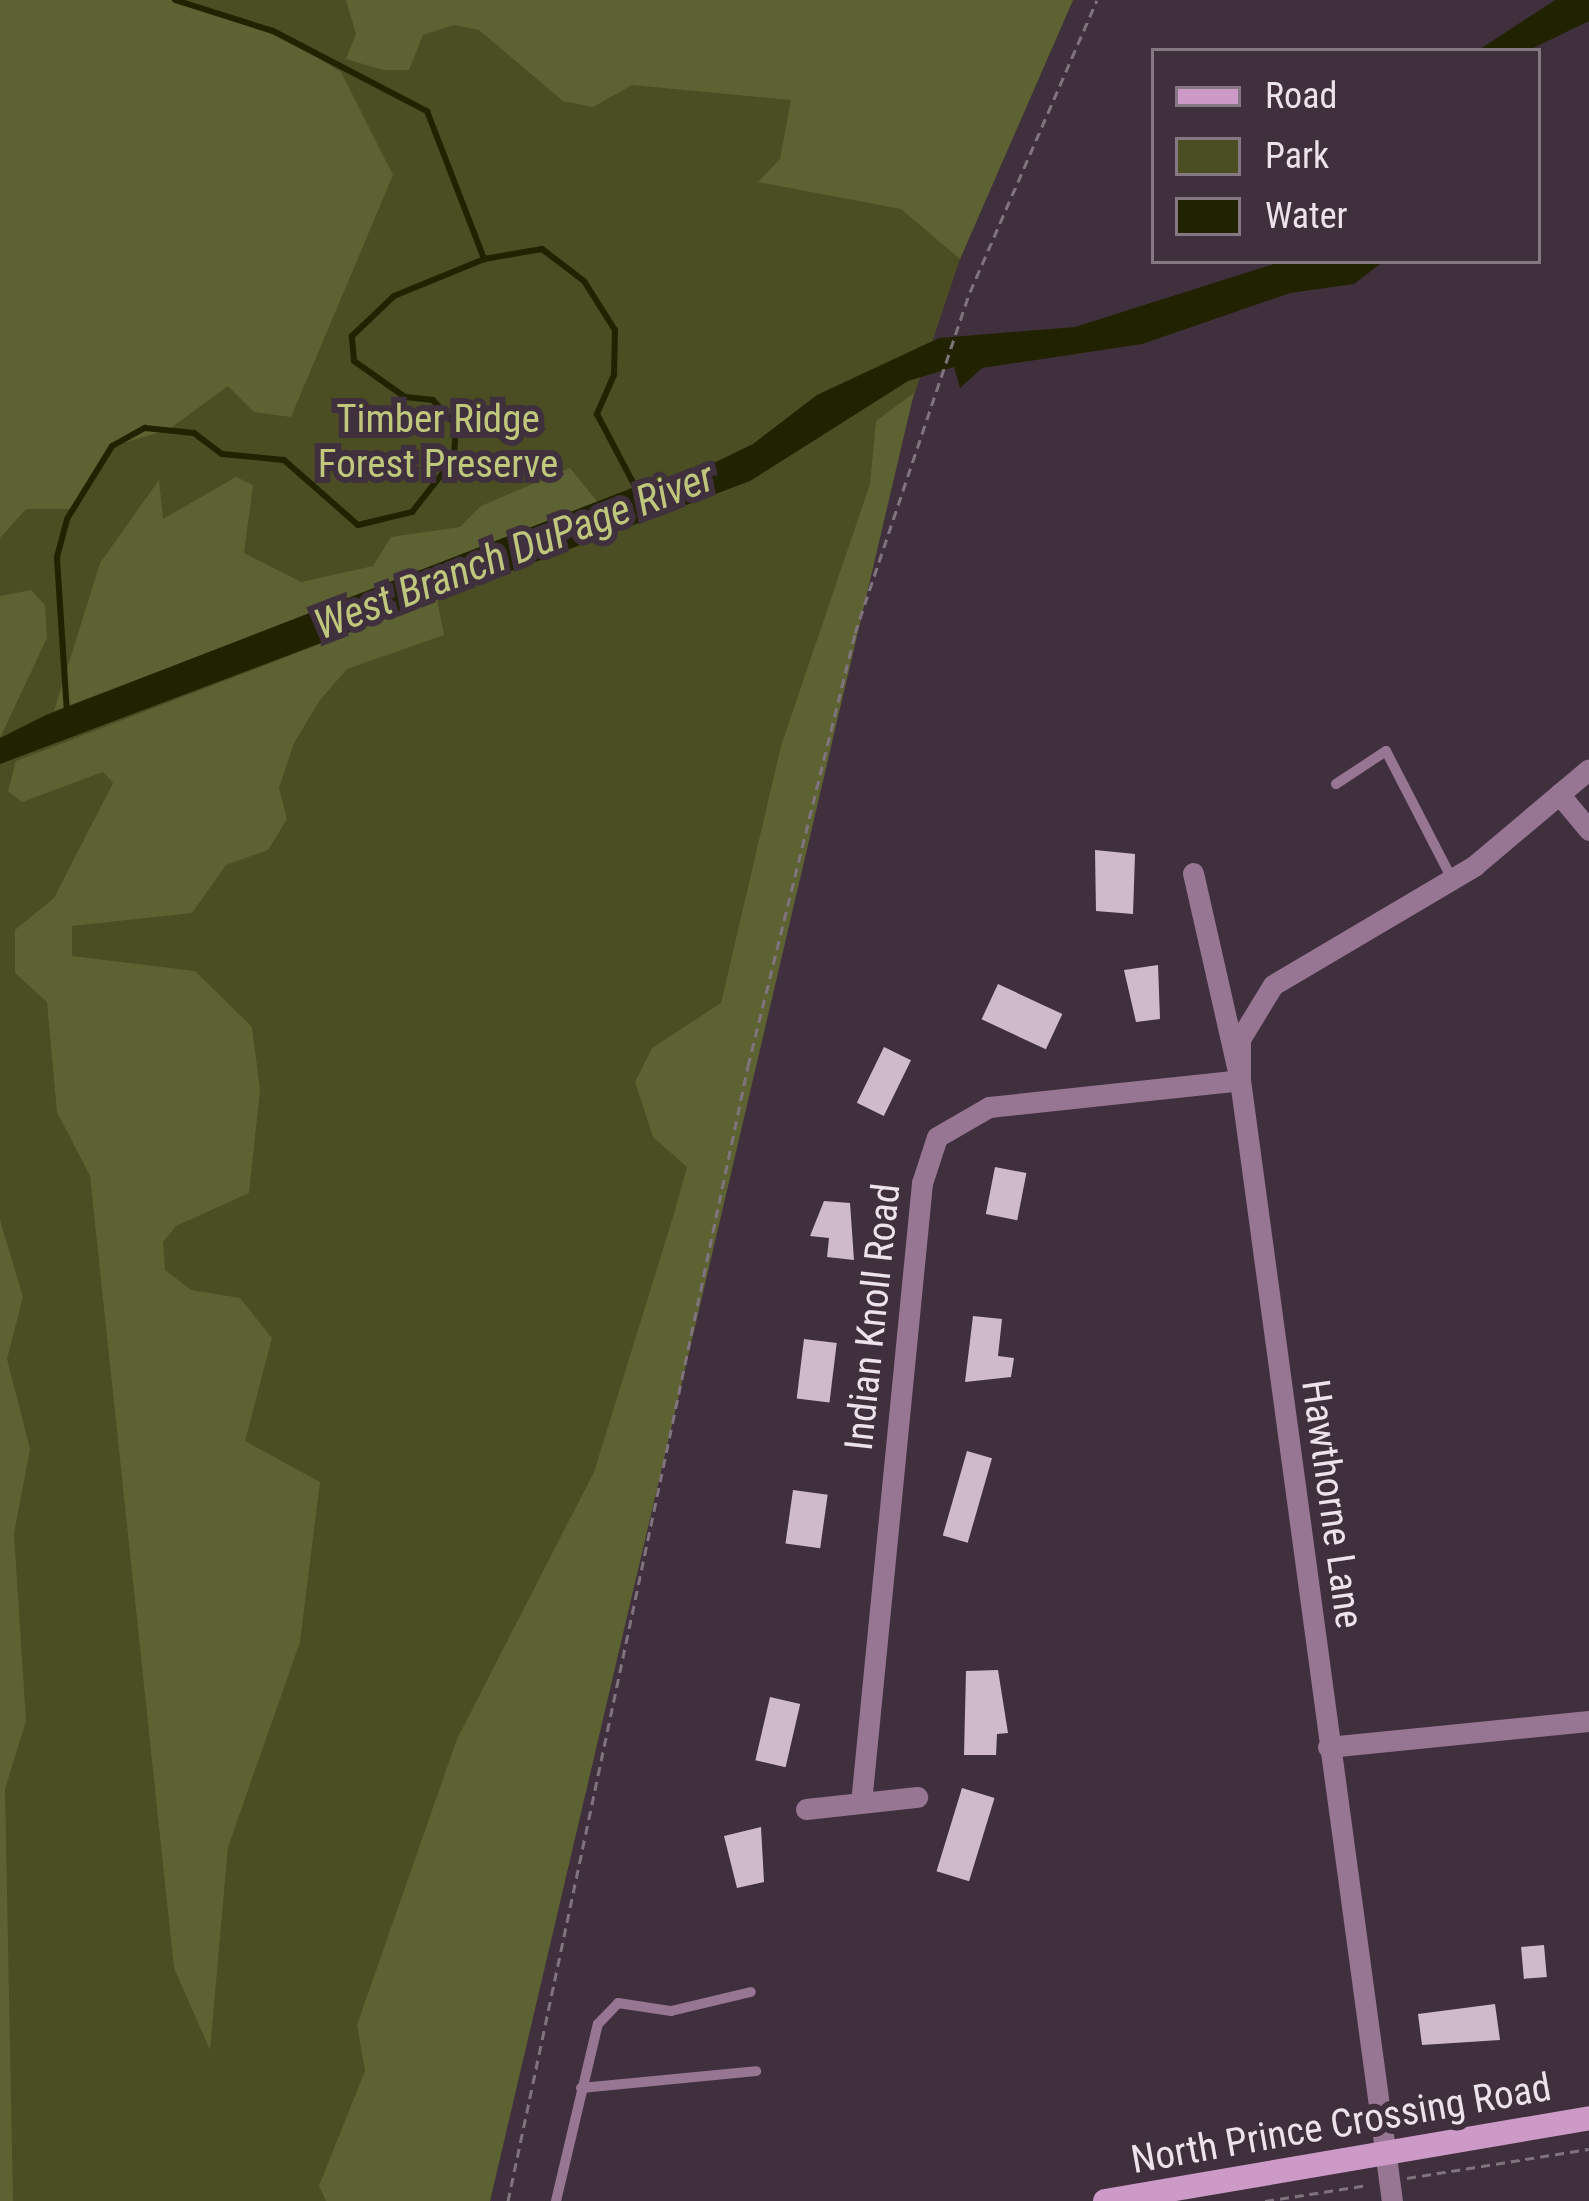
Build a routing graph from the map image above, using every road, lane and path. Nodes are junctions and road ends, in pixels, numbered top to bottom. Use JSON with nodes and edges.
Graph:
{"nodes":[{"id":1,"x":1097,"y":0,"type":"edge"},
{"id":2,"x":1589,"y":769,"type":"edge"},
{"id":3,"x":1336,"y":784,"type":"dead end"},
{"id":4,"x":1559,"y":794,"type":"junction"},
{"id":5,"x":1589,"y":830,"type":"edge"},
{"id":6,"x":1192,"y":873,"type":"dead end"},
{"id":7,"x":1452,"y":879,"type":"junction"},
{"id":8,"x":1240,"y":1079,"type":"junction"},
{"id":9,"x":1589,"y":1721,"type":"edge"},
{"id":10,"x":1328,"y":1747,"type":"junction"},
{"id":11,"x":916,"y":1797,"type":"dead end"},
{"id":12,"x":861,"y":1803,"type":"junction"},
{"id":13,"x":806,"y":1809,"type":"dead end"},
{"id":14,"x":752,"y":1992,"type":"dead end"},
{"id":15,"x":756,"y":2072,"type":"dead end"},
{"id":16,"x":581,"y":2088,"type":"junction"},
{"id":17,"x":1589,"y":2118,"type":"edge"},
{"id":18,"x":1387,"y":2146,"type":"junction"},
{"id":19,"x":1589,"y":2149,"type":"edge"},
{"id":20,"x":1391,"y":2191,"type":"edge"},
{"id":21,"x":508,"y":2201,"type":"edge"},
{"id":22,"x":556,"y":2201,"type":"edge"},
{"id":23,"x":1106,"y":2201,"type":"edge"},
{"id":24,"x":1265,"y":2201,"type":"edge"}],
"edges":[{"from":1,"to":21,"type":"path"},
{"from":2,"to":4,"type":"street"},
{"from":3,"to":7,"type":"lane"},
{"from":4,"to":5,"type":"street"},
{"from":4,"to":7,"type":"street"},
{"from":6,"to":8,"type":"street","name":"Hawthorne Lane"},
{"from":7,"to":8,"type":"street"},
{"from":8,"to":10,"type":"street","name":"Hawthorne Lane"},
{"from":8,"to":12,"type":"street","name":"Indian Knoll Road"},
{"from":9,"to":10,"type":"street"},
{"from":10,"to":18,"type":"street","name":"Hawthorne Lane"},
{"from":11,"to":12,"type":"street"},
{"from":12,"to":13,"type":"street"},
{"from":14,"to":16,"type":"lane"},
{"from":15,"to":16,"type":"lane"},
{"from":16,"to":22,"type":"lane"},
{"from":17,"to":18,"type":"street","name":"North Prince Crossing Road"},
{"from":18,"to":20,"type":"street","name":"Hawthorne Lane"},
{"from":18,"to":23,"type":"street","name":"North Prince Crossing Road"},
{"from":19,"to":20,"type":"path"},
{"from":20,"to":24,"type":"path"}]}
